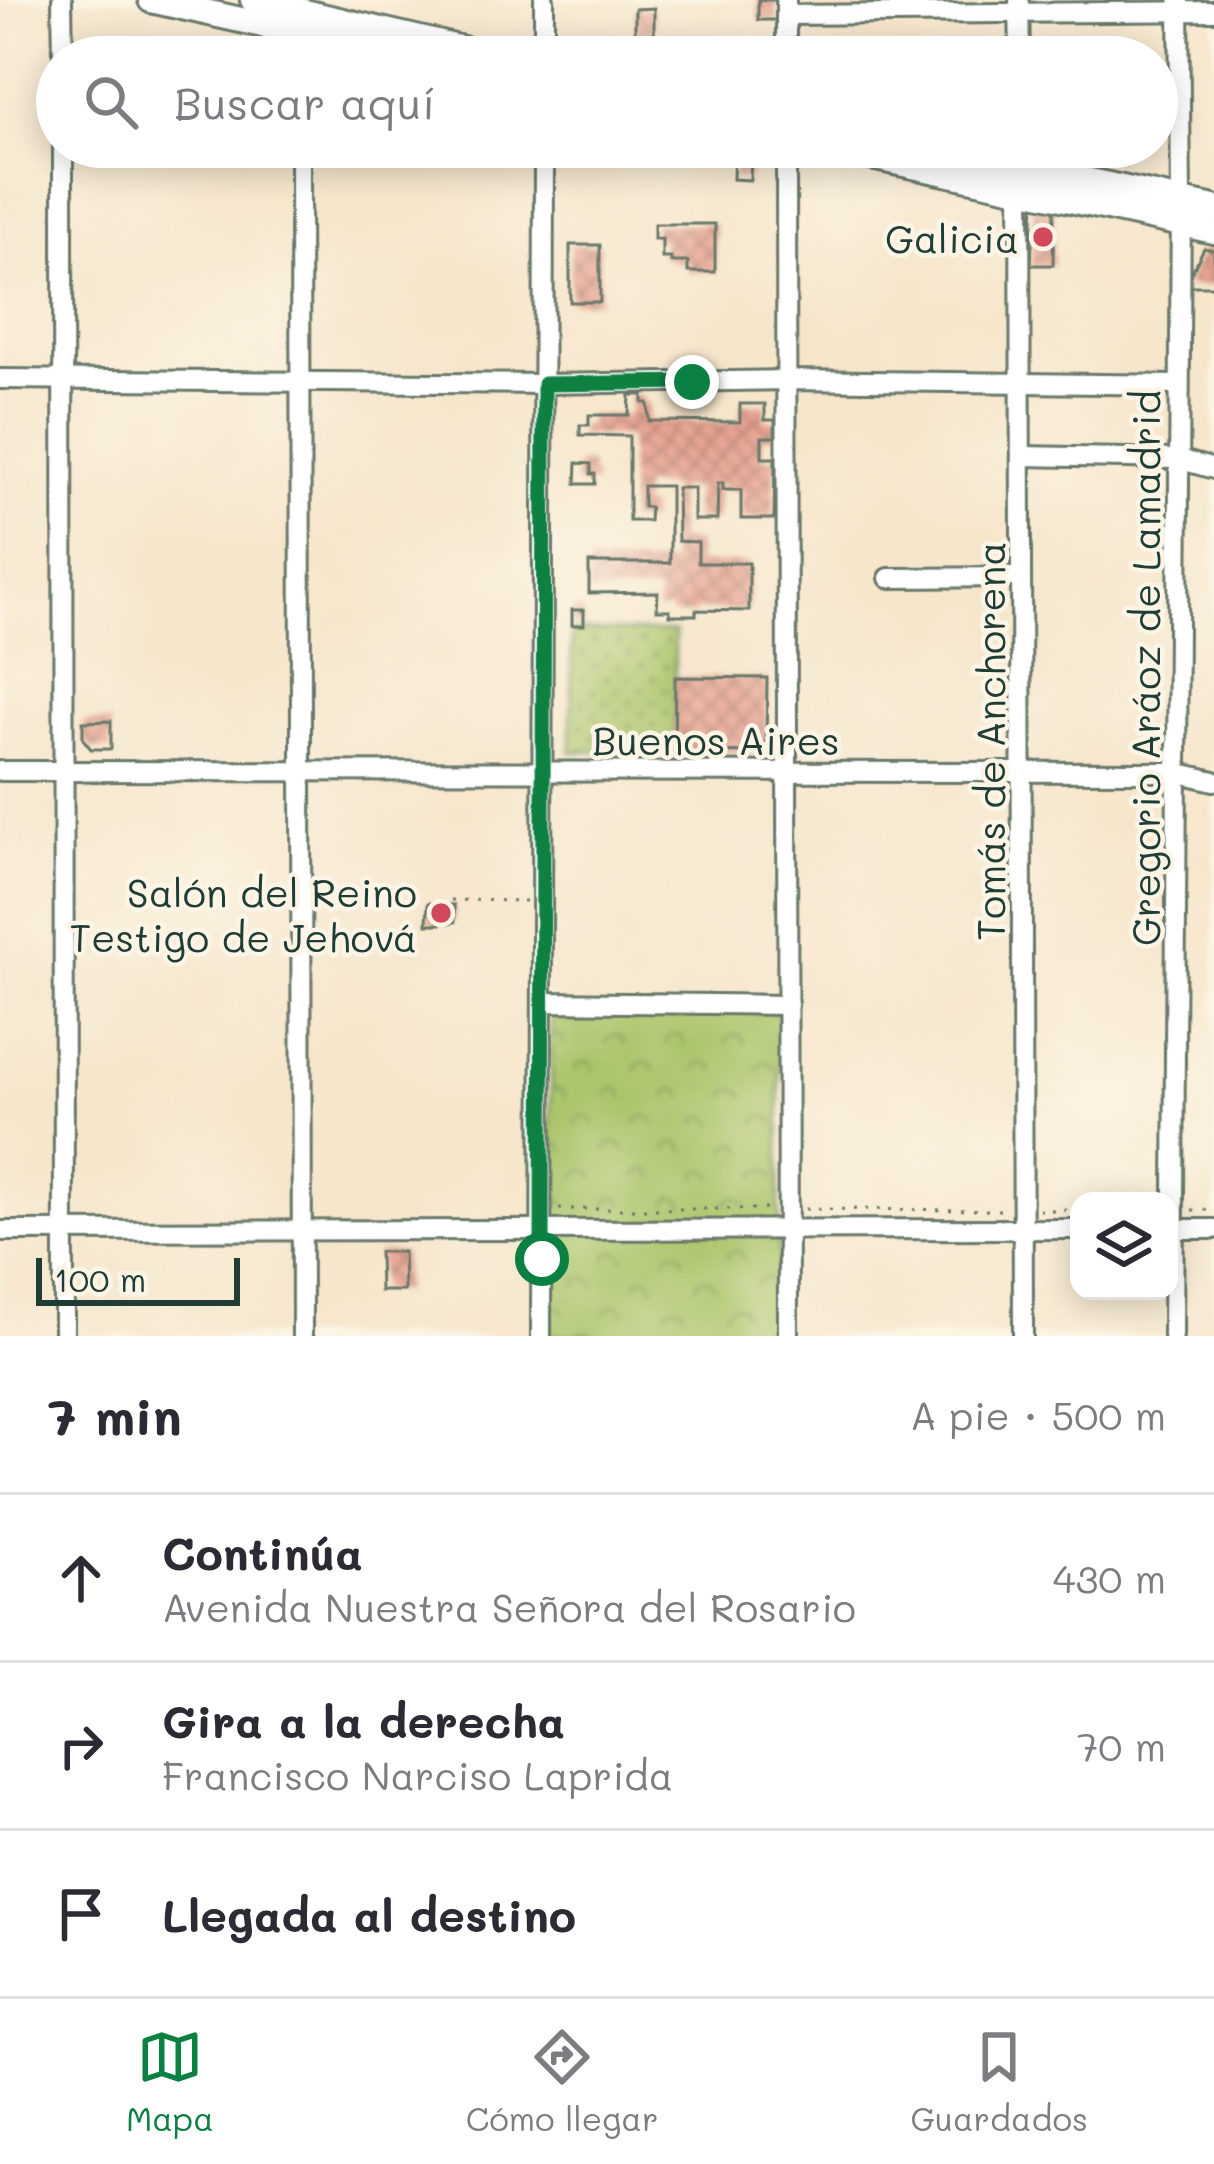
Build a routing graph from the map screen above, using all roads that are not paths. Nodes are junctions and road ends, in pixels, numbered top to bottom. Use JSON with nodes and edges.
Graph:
{"nodes":[{"id":1,"x":62,"y":0,"type":"edge"},
{"id":2,"x":151,"y":0,"type":"edge"},
{"id":3,"x":254,"y":0,"type":"edge"},
{"id":4,"x":544,"y":0,"type":"edge"},
{"id":5,"x":1019,"y":6,"type":"edge"},
{"id":6,"x":1179,"y":6,"type":"edge"},
{"id":7,"x":786,"y":7,"type":"edge"},
{"id":8,"x":1214,"y":11,"type":"edge"},
{"id":9,"x":299,"y":14,"type":"edge"},
{"id":10,"x":63,"y":36,"type":"edge"},
{"id":11,"x":354,"y":36,"type":"edge"},
{"id":12,"x":400,"y":36,"type":"edge"},
{"id":13,"x":544,"y":36,"type":"edge"},
{"id":14,"x":1020,"y":36,"type":"edge"},
{"id":15,"x":63,"y":168,"type":"edge"},
{"id":16,"x":300,"y":168,"type":"edge"},
{"id":17,"x":544,"y":168,"type":"edge"},
{"id":18,"x":786,"y":168,"type":"edge"},
{"id":19,"x":1020,"y":168,"type":"edge"},
{"id":20,"x":1024,"y":168,"type":"edge"},
{"id":21,"x":1214,"y":208,"type":"edge"},
{"id":22,"x":1180,"y":212,"type":"junction"},
{"id":23,"x":1214,"y":231,"type":"edge"},
{"id":24,"x":0,"y":379,"type":"edge"},
{"id":25,"x":64,"y":379,"type":"junction"},
{"id":26,"x":788,"y":380,"type":"junction"},
{"id":27,"x":303,"y":381,"type":"junction"},
{"id":28,"x":1020,"y":381,"type":"junction"},
{"id":29,"x":544,"y":384,"type":"junction"},
{"id":30,"x":1179,"y":385,"type":"junction"},
{"id":31,"x":1022,"y":456,"type":"junction"},
{"id":32,"x":1178,"y":460,"type":"junction"},
{"id":33,"x":1214,"y":469,"type":"edge"},
{"id":34,"x":1021,"y":577,"type":"junction"},
{"id":35,"x":889,"y":578,"type":"dead end"},
{"id":36,"x":0,"y":771,"type":"edge"},
{"id":37,"x":300,"y":771,"type":"junction"},
{"id":38,"x":65,"y":772,"type":"junction"},
{"id":39,"x":543,"y":772,"type":"junction"},
{"id":40,"x":1021,"y":772,"type":"junction"},
{"id":41,"x":1176,"y":772,"type":"junction"},
{"id":42,"x":788,"y":773,"type":"junction"},
{"id":43,"x":1214,"y":782,"type":"edge"},
{"id":44,"x":542,"y":1002,"type":"junction"},
{"id":45,"x":788,"y":1005,"type":"junction"},
{"id":46,"x":1172,"y":1192,"type":"edge"},
{"id":47,"x":788,"y":1220,"type":"junction"},
{"id":48,"x":1023,"y":1220,"type":"junction"},
{"id":49,"x":1178,"y":1223,"type":"edge"},
{"id":50,"x":1070,"y":1228,"type":"edge"},
{"id":51,"x":1214,"y":1228,"type":"edge"},
{"id":52,"x":302,"y":1229,"type":"junction"},
{"id":53,"x":63,"y":1230,"type":"junction"},
{"id":54,"x":0,"y":1231,"type":"edge"},
{"id":55,"x":542,"y":1231,"type":"junction"},
{"id":56,"x":1173,"y":1300,"type":"edge"},
{"id":57,"x":64,"y":1336,"type":"edge"},
{"id":58,"x":302,"y":1336,"type":"edge"},
{"id":59,"x":541,"y":1336,"type":"edge"},
{"id":60,"x":788,"y":1336,"type":"edge"},
{"id":61,"x":1023,"y":1336,"type":"edge"},
{"id":62,"x":1173,"y":1336,"type":"edge"}],
"edges":[{"from":1,"to":10,"type":"street"},
{"from":2,"to":9,"type":"main road"},
{"from":3,"to":9,"type":"main road"},
{"from":4,"to":13,"type":"street"},
{"from":5,"to":6,"type":"street"},
{"from":5,"to":7,"type":"street"},
{"from":5,"to":14,"type":"street"},
{"from":6,"to":8,"type":"street"},
{"from":6,"to":22,"type":"street","name":"Gregorio Aráoz de Lamadrid"},
{"from":9,"to":11,"type":"main road"},
{"from":9,"to":12,"type":"main road"},
{"from":15,"to":25,"type":"street"},
{"from":16,"to":27,"type":"street"},
{"from":17,"to":29,"type":"street"},
{"from":18,"to":26,"type":"street"},
{"from":19,"to":28,"type":"street","name":"Tomás de Anchorena"},
{"from":20,"to":22,"type":"main road"},
{"from":21,"to":22,"type":"main road"},
{"from":22,"to":23,"type":"main road"},
{"from":22,"to":30,"type":"street","name":"Gregorio Aráoz de Lamadrid"},
{"from":24,"to":25,"type":"street"},
{"from":25,"to":27,"type":"street"},
{"from":25,"to":38,"type":"street"},
{"from":26,"to":28,"type":"street"},
{"from":26,"to":29,"type":"street"},
{"from":26,"to":42,"type":"street"},
{"from":27,"to":29,"type":"street"},
{"from":27,"to":37,"type":"street"},
{"from":28,"to":30,"type":"street"},
{"from":28,"to":31,"type":"street","name":"Tomás de Anchorena"},
{"from":29,"to":39,"type":"street"},
{"from":30,"to":32,"type":"street","name":"Gregorio Aráoz de Lamadrid"},
{"from":31,"to":32,"type":"street"},
{"from":31,"to":34,"type":"street","name":"Tomás de Anchorena"},
{"from":32,"to":33,"type":"street"},
{"from":32,"to":41,"type":"street","name":"Gregorio Aráoz de Lamadrid"},
{"from":34,"to":35,"type":"street"},
{"from":34,"to":40,"type":"street","name":"Tomás de Anchorena"},
{"from":36,"to":38,"type":"street","name":"Buenos Aires"},
{"from":37,"to":38,"type":"street","name":"Buenos Aires"},
{"from":37,"to":39,"type":"street","name":"Buenos Aires"},
{"from":37,"to":52,"type":"street"},
{"from":38,"to":53,"type":"street"},
{"from":39,"to":42,"type":"street","name":"Buenos Aires"},
{"from":39,"to":44,"type":"street"},
{"from":40,"to":41,"type":"street","name":"Buenos Aires"},
{"from":40,"to":42,"type":"street","name":"Buenos Aires"},
{"from":40,"to":48,"type":"street","name":"Tomás de Anchorena"},
{"from":41,"to":43,"type":"street","name":"Buenos Aires"},
{"from":41,"to":46,"type":"street","name":"Gregorio Aráoz de Lamadrid"},
{"from":42,"to":45,"type":"street"},
{"from":44,"to":45,"type":"street"},
{"from":44,"to":55,"type":"street"},
{"from":45,"to":47,"type":"street"},
{"from":47,"to":48,"type":"street"},
{"from":47,"to":55,"type":"street"},
{"from":47,"to":60,"type":"street"},
{"from":48,"to":50,"type":"street"},
{"from":48,"to":61,"type":"street","name":"Tomás de Anchorena"},
{"from":49,"to":51,"type":"street"},
{"from":52,"to":53,"type":"street"},
{"from":52,"to":55,"type":"street"},
{"from":52,"to":58,"type":"street"},
{"from":53,"to":54,"type":"street"},
{"from":53,"to":57,"type":"street"},
{"from":55,"to":59,"type":"street"},
{"from":56,"to":62,"type":"street","name":"Gregorio Aráoz de Lamadrid"}]}
